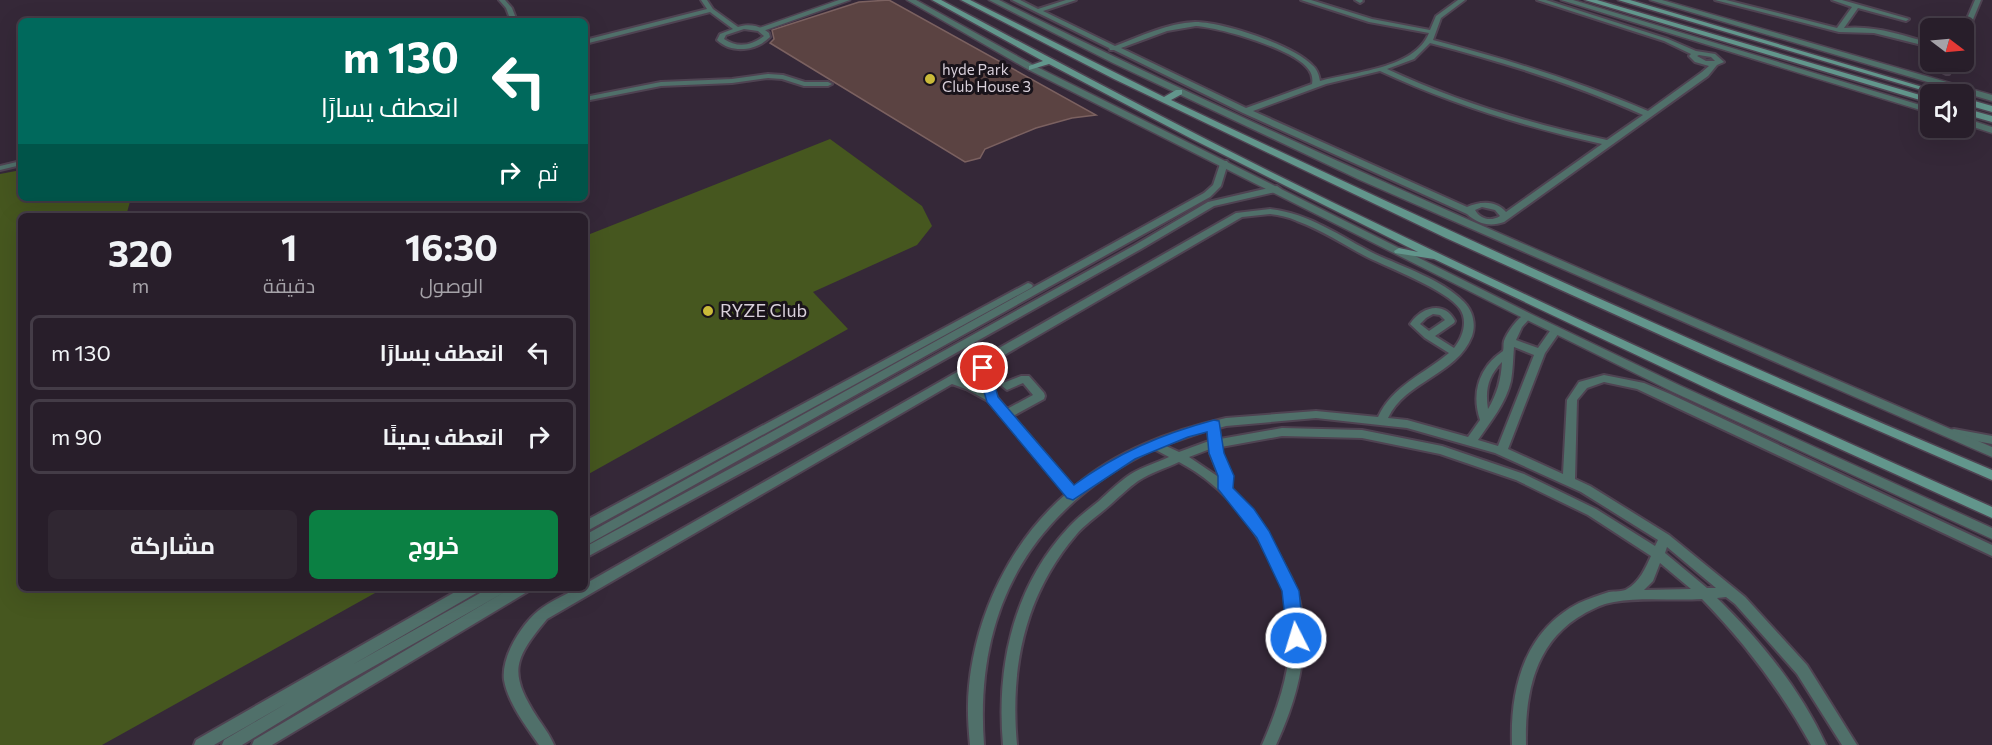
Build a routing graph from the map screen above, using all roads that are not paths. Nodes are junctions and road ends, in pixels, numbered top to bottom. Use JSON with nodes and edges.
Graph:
{"nodes":[{"id":1,"x":512,"y":0,"type":"edge"},
{"id":2,"x":704,"y":0,"type":"edge"},
{"id":3,"x":846,"y":0,"type":"edge"},
{"id":4,"x":911,"y":0,"type":"edge"},
{"id":5,"x":936,"y":0,"type":"edge"},
{"id":6,"x":965,"y":0,"type":"edge"},
{"id":7,"x":993,"y":0,"type":"edge"},
{"id":8,"x":1015,"y":0,"type":"edge"},
{"id":9,"x":1073,"y":0,"type":"edge"},
{"id":10,"x":1304,"y":0,"type":"edge"},
{"id":11,"x":1462,"y":0,"type":"edge"},
{"id":12,"x":1540,"y":0,"type":"edge"},
{"id":13,"x":1565,"y":0,"type":"edge"},
{"id":14,"x":1589,"y":0,"type":"edge"},
{"id":15,"x":1622,"y":0,"type":"edge"},
{"id":16,"x":1654,"y":0,"type":"edge"},
{"id":17,"x":1718,"y":0,"type":"edge"},
{"id":18,"x":1834,"y":0,"type":"edge"},
{"id":19,"x":1978,"y":0,"type":"edge"},
{"id":20,"x":503,"y":1,"type":"edge"},
{"id":21,"x":1856,"y":6,"type":"junction"},
{"id":22,"x":711,"y":10,"type":"junction"},
{"id":23,"x":1037,"y":11,"type":"junction"},
{"id":24,"x":512,"y":18,"type":"edge"},
{"id":25,"x":1971,"y":18,"type":"edge"},
{"id":26,"x":1906,"y":19,"type":"dead end"},
{"id":27,"x":736,"y":28,"type":"junction"},
{"id":28,"x":759,"y":29,"type":"junction"},
{"id":29,"x":1839,"y":30,"type":"junction"},
{"id":30,"x":1432,"y":32,"type":"junction"},
{"id":31,"x":588,"y":41,"type":"edge"},
{"id":32,"x":1429,"y":41,"type":"junction"},
{"id":33,"x":1920,"y":43,"type":"edge"},
{"id":34,"x":1112,"y":49,"type":"junction"},
{"id":35,"x":1048,"y":62,"type":"junction"},
{"id":36,"x":1032,"y":68,"type":"junction"},
{"id":37,"x":1381,"y":69,"type":"junction"},
{"id":38,"x":828,"y":84,"type":"dead end"},
{"id":39,"x":1316,"y":84,"type":"junction"},
{"id":40,"x":1920,"y":88,"type":"edge"},
{"id":41,"x":1179,"y":92,"type":"junction"},
{"id":42,"x":588,"y":98,"type":"edge"},
{"id":43,"x":1920,"y":98,"type":"edge"},
{"id":44,"x":1992,"y":98,"type":"edge"},
{"id":45,"x":1164,"y":100,"type":"junction"},
{"id":46,"x":1974,"y":104,"type":"edge"},
{"id":47,"x":1920,"y":108,"type":"edge"},
{"id":48,"x":1992,"y":109,"type":"edge"},
{"id":49,"x":1246,"y":111,"type":"junction"},
{"id":50,"x":1648,"y":114,"type":"junction"},
{"id":51,"x":1974,"y":114,"type":"edge"},
{"id":52,"x":1992,"y":119,"type":"edge"},
{"id":53,"x":1974,"y":124,"type":"edge"},
{"id":54,"x":1992,"y":130,"type":"edge"},
{"id":55,"x":1195,"y":137,"type":"junction"},
{"id":56,"x":1182,"y":143,"type":"junction"},
{"id":57,"x":1608,"y":143,"type":"junction"},
{"id":58,"x":1211,"y":158,"type":"junction"},
{"id":59,"x":1224,"y":163,"type":"junction"},
{"id":60,"x":18,"y":164,"type":"edge"},
{"id":61,"x":0,"y":168,"type":"edge"},
{"id":62,"x":1277,"y":189,"type":"junction"},
{"id":63,"x":1470,"y":212,"type":"junction"},
{"id":64,"x":1505,"y":217,"type":"junction"},
{"id":65,"x":1399,"y":251,"type":"junction"},
{"id":66,"x":1449,"y":261,"type":"junction"},
{"id":67,"x":1527,"y":316,"type":"junction"},
{"id":68,"x":1556,"y":330,"type":"junction"},
{"id":69,"x":1429,"y":336,"type":"dead end"},
{"id":70,"x":1509,"y":341,"type":"junction"},
{"id":71,"x":1454,"y":352,"type":"junction"},
{"id":72,"x":1540,"y":353,"type":"junction"},
{"id":73,"x":1506,"y":354,"type":"junction"},
{"id":74,"x":992,"y":356,"type":"junction"},
{"id":75,"x":949,"y":380,"type":"junction"},
{"id":76,"x":1007,"y":386,"type":"dead end"},
{"id":77,"x":992,"y":398,"type":"junction"},
{"id":78,"x":1007,"y":414,"type":"junction"},
{"id":79,"x":1485,"y":419,"type":"junction"},
{"id":80,"x":1382,"y":420,"type":"junction"},
{"id":81,"x":1214,"y":425,"type":"junction"},
{"id":82,"x":1939,"y":429,"type":"junction"},
{"id":83,"x":1472,"y":440,"type":"junction"},
{"id":84,"x":1992,"y":440,"type":"edge"},
{"id":85,"x":1155,"y":444,"type":"junction"},
{"id":86,"x":1215,"y":444,"type":"junction"},
{"id":87,"x":1502,"y":450,"type":"junction"},
{"id":88,"x":1992,"y":452,"type":"edge"},
{"id":89,"x":1174,"y":456,"type":"junction"},
{"id":90,"x":1992,"y":475,"type":"edge"},
{"id":91,"x":1569,"y":480,"type":"junction"},
{"id":92,"x":1226,"y":489,"type":"junction"},
{"id":93,"x":1073,"y":494,"type":"junction"},
{"id":94,"x":1992,"y":513,"type":"edge"},
{"id":95,"x":588,"y":524,"type":"edge"},
{"id":96,"x":1992,"y":534,"type":"edge"},
{"id":97,"x":1665,"y":538,"type":"junction"},
{"id":98,"x":588,"y":539,"type":"edge"},
{"id":99,"x":588,"y":551,"type":"edge"},
{"id":100,"x":1992,"y":551,"type":"edge"},
{"id":101,"x":1658,"y":554,"type":"junction"},
{"id":102,"x":588,"y":588,"type":"edge"},
{"id":103,"x":468,"y":591,"type":"edge"},
{"id":104,"x":495,"y":591,"type":"edge"},
{"id":105,"x":517,"y":591,"type":"edge"},
{"id":106,"x":584,"y":591,"type":"edge"},
{"id":107,"x":1730,"y":591,"type":"junction"},
{"id":108,"x":1705,"y":595,"type":"junction"},
{"id":109,"x":1629,"y":596,"type":"junction"},
{"id":110,"x":201,"y":745,"type":"edge"},
{"id":111,"x":228,"y":745,"type":"edge"},
{"id":112,"x":259,"y":745,"type":"edge"},
{"id":113,"x":547,"y":745,"type":"edge"},
{"id":114,"x":977,"y":745,"type":"edge"},
{"id":115,"x":1011,"y":745,"type":"edge"},
{"id":116,"x":1269,"y":745,"type":"edge"},
{"id":117,"x":1519,"y":745,"type":"edge"},
{"id":118,"x":1819,"y":745,"type":"edge"},
{"id":119,"x":1850,"y":745,"type":"edge"}],
"edges":[{"from":1,"to":20,"type":"street"},
{"from":2,"to":22,"type":"street"},
{"from":3,"to":28,"type":"street"},
{"from":4,"to":36,"type":"street"},
{"from":5,"to":35,"type":"main road"},
{"from":6,"to":45,"type":"main road"},
{"from":7,"to":41,"type":"street"},
{"from":8,"to":23,"type":"street"},
{"from":9,"to":23,"type":"street"},
{"from":10,"to":30,"type":"street"},
{"from":11,"to":30,"type":"street"},
{"from":12,"to":50,"type":"street"},
{"from":13,"to":47,"type":"street"},
{"from":14,"to":43,"type":"main road"},
{"from":15,"to":40,"type":"main road"},
{"from":16,"to":44,"type":"street"},
{"from":17,"to":29,"type":"street"},
{"from":18,"to":21,"type":"street"},
{"from":19,"to":25,"type":"street"},
{"from":20,"to":24,"type":"street"},
{"from":21,"to":26,"type":"street"},
{"from":21,"to":29,"type":"street"},
{"from":22,"to":27,"type":"street"},
{"from":22,"to":31,"type":"street"},
{"from":23,"to":34,"type":"street"},
{"from":27,"to":28,"type":"street"},
{"from":27,"to":28,"type":"street"},
{"from":29,"to":33,"type":"street"},
{"from":30,"to":32,"type":"street"},
{"from":32,"to":37,"type":"street"},
{"from":32,"to":50,"type":"street"},
{"from":34,"to":39,"type":"street"},
{"from":34,"to":49,"type":"street"},
{"from":35,"to":36,"type":"main road"},
{"from":35,"to":55,"type":"main road"},
{"from":36,"to":56,"type":"street"},
{"from":37,"to":39,"type":"street"},
{"from":37,"to":57,"type":"street"},
{"from":38,"to":42,"type":"street"},
{"from":39,"to":49,"type":"street"},
{"from":41,"to":45,"type":"main road"},
{"from":41,"to":82,"type":"street"},
{"from":45,"to":90,"type":"main road"},
{"from":46,"to":48,"type":"main road"},
{"from":49,"to":63,"type":"street"},
{"from":50,"to":57,"type":"street"},
{"from":51,"to":52,"type":"main road"},
{"from":53,"to":54,"type":"street"},
{"from":55,"to":56,"type":"main road"},
{"from":55,"to":66,"type":"main road"},
{"from":56,"to":58,"type":"street"},
{"from":57,"to":64,"type":"street"},
{"from":58,"to":59,"type":"street"},
{"from":58,"to":95,"type":"street"},
{"from":59,"to":62,"type":"street"},
{"from":59,"to":98,"type":"street"},
{"from":60,"to":61,"type":"street"},
{"from":62,"to":65,"type":"street"},
{"from":62,"to":99,"type":"street"},
{"from":63,"to":64,"type":"street"},
{"from":63,"to":64,"type":"street"},
{"from":65,"to":66,"type":"main road"},
{"from":65,"to":67,"type":"street"},
{"from":66,"to":94,"type":"main road"},
{"from":67,"to":68,"type":"street"},
{"from":67,"to":70,"type":"street"},
{"from":68,"to":72,"type":"street"},
{"from":68,"to":96,"type":"street"},
{"from":69,"to":71,"type":"street"},
{"from":70,"to":72,"type":"street"},
{"from":70,"to":73,"type":"street"},
{"from":71,"to":74,"type":"street"},
{"from":71,"to":80,"type":"street"},
{"from":72,"to":87,"type":"street"},
{"from":73,"to":79,"type":"street"},
{"from":73,"to":79,"type":"street"},
{"from":74,"to":75,"type":"street"},
{"from":74,"to":77,"type":"street"},
{"from":75,"to":77,"type":"street"},
{"from":75,"to":102,"type":"street"},
{"from":76,"to":78,"type":"street"},
{"from":77,"to":78,"type":"street"},
{"from":78,"to":93,"type":"street"},
{"from":79,"to":83,"type":"street"},
{"from":80,"to":81,"type":"street"},
{"from":80,"to":83,"type":"street"},
{"from":81,"to":85,"type":"street"},
{"from":81,"to":86,"type":"street"},
{"from":82,"to":84,"type":"street"},
{"from":82,"to":88,"type":"street"},
{"from":83,"to":87,"type":"street"},
{"from":85,"to":89,"type":"street"},
{"from":85,"to":93,"type":"street"},
{"from":86,"to":89,"type":"street"},
{"from":86,"to":92,"type":"street"},
{"from":86,"to":101,"type":"street"},
{"from":87,"to":91,"type":"street"},
{"from":89,"to":92,"type":"street"},
{"from":89,"to":115,"type":"street"},
{"from":91,"to":97,"type":"street"},
{"from":91,"to":100,"type":"street"},
{"from":92,"to":116,"type":"street"},
{"from":93,"to":114,"type":"street"},
{"from":97,"to":101,"type":"street"},
{"from":97,"to":107,"type":"street"},
{"from":101,"to":108,"type":"street"},
{"from":101,"to":109,"type":"street"},
{"from":103,"to":110,"type":"street"},
{"from":104,"to":111,"type":"street"},
{"from":105,"to":112,"type":"street"},
{"from":106,"to":113,"type":"street"},
{"from":107,"to":108,"type":"street"},
{"from":107,"to":119,"type":"street"},
{"from":108,"to":109,"type":"street"},
{"from":108,"to":118,"type":"street"},
{"from":109,"to":117,"type":"street"}]}
